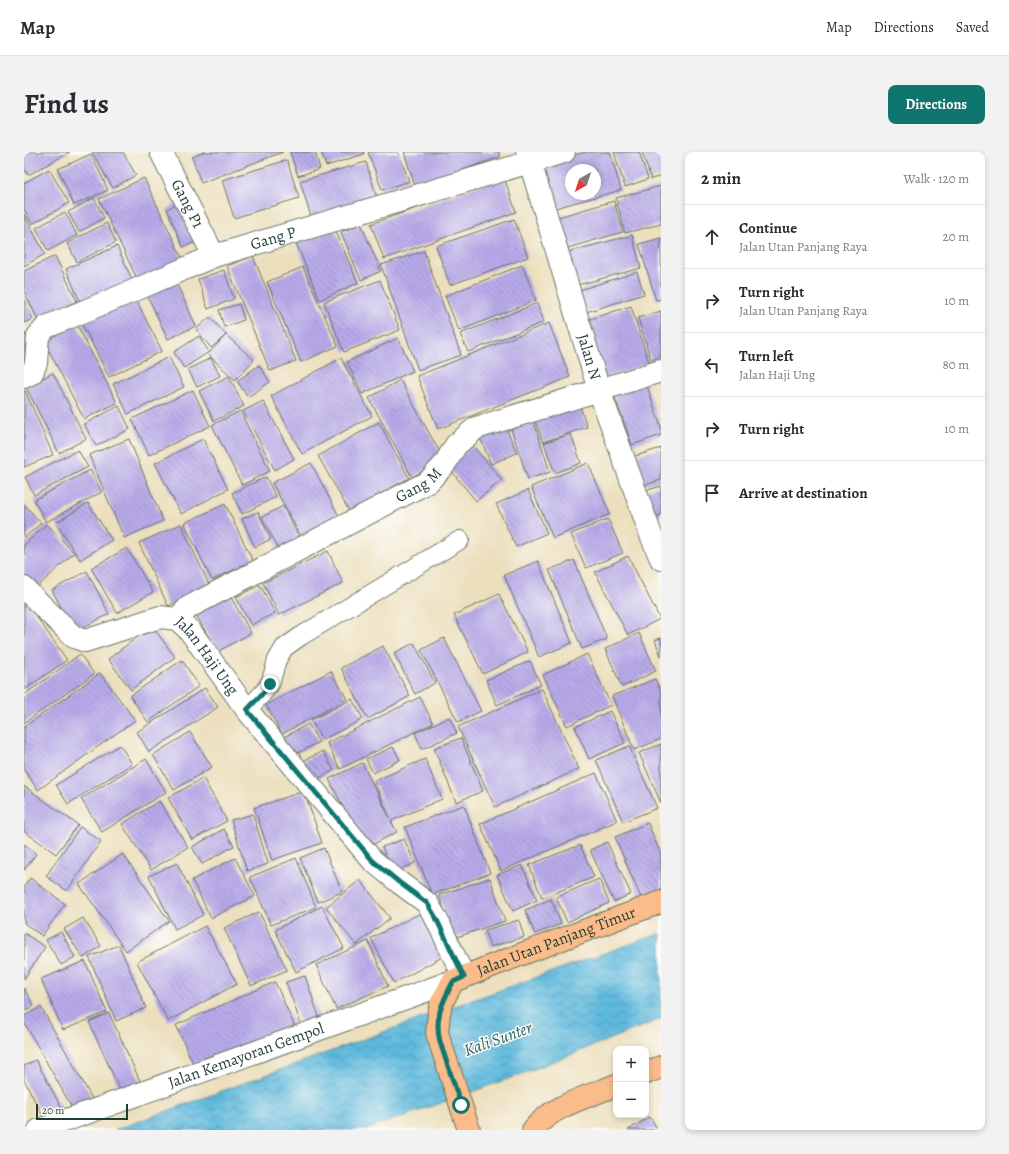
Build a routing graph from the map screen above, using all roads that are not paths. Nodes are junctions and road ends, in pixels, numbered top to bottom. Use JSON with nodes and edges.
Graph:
{"nodes":[{"id":1,"x":161,"y":152,"type":"edge"},
{"id":2,"x":564,"y":152,"type":"edge"},
{"id":3,"x":528,"y":157,"type":"edge"},
{"id":4,"x":214,"y":256,"type":"junction"},
{"id":5,"x":661,"y":370,"type":"edge"},
{"id":6,"x":24,"y":377,"type":"edge"},
{"id":7,"x":599,"y":390,"type":"junction"},
{"id":8,"x":460,"y":540,"type":"dead end"},
{"id":9,"x":661,"y":559,"type":"edge"},
{"id":10,"x":24,"y":588,"type":"edge"},
{"id":11,"x":177,"y":619,"type":"junction"},
{"id":12,"x":247,"y":710,"type":"junction"},
{"id":13,"x":661,"y":902,"type":"edge"},
{"id":14,"x":458,"y":979,"type":"junction"},
{"id":15,"x":661,"y":1067,"type":"edge"},
{"id":16,"x":649,"y":1072,"type":"edge"},
{"id":17,"x":613,"y":1086,"type":"edge"},
{"id":18,"x":39,"y":1130,"type":"edge"},
{"id":19,"x":469,"y":1130,"type":"edge"},
{"id":20,"x":533,"y":1130,"type":"edge"}],
"edges":[{"from":1,"to":4,"type":"street","name":"Gang P1"},
{"from":2,"to":3,"type":"street","name":"Gang P"},
{"from":3,"to":4,"type":"street","name":"Gang P"},
{"from":3,"to":7,"type":"street","name":"Jalan N"},
{"from":4,"to":6,"type":"street","name":"Gang P"},
{"from":5,"to":7,"type":"street","name":"Gang M"},
{"from":7,"to":9,"type":"street","name":"Jalan N"},
{"from":7,"to":11,"type":"street","name":"Gang M"},
{"from":8,"to":12,"type":"lane"},
{"from":10,"to":11,"type":"street","name":"Jalan Haji Ung"},
{"from":11,"to":12,"type":"street","name":"Jalan Haji Ung"},
{"from":12,"to":14,"type":"street","name":"Jalan Haji Ung"},
{"from":13,"to":14,"type":"main road","name":"Jalan Utan Panjang Timur"},
{"from":14,"to":18,"type":"street","name":"Jalan Kemayoran Gempol"},
{"from":14,"to":19,"type":"main road"},
{"from":15,"to":16,"type":"main road"},
{"from":17,"to":20,"type":"main road"}]}
